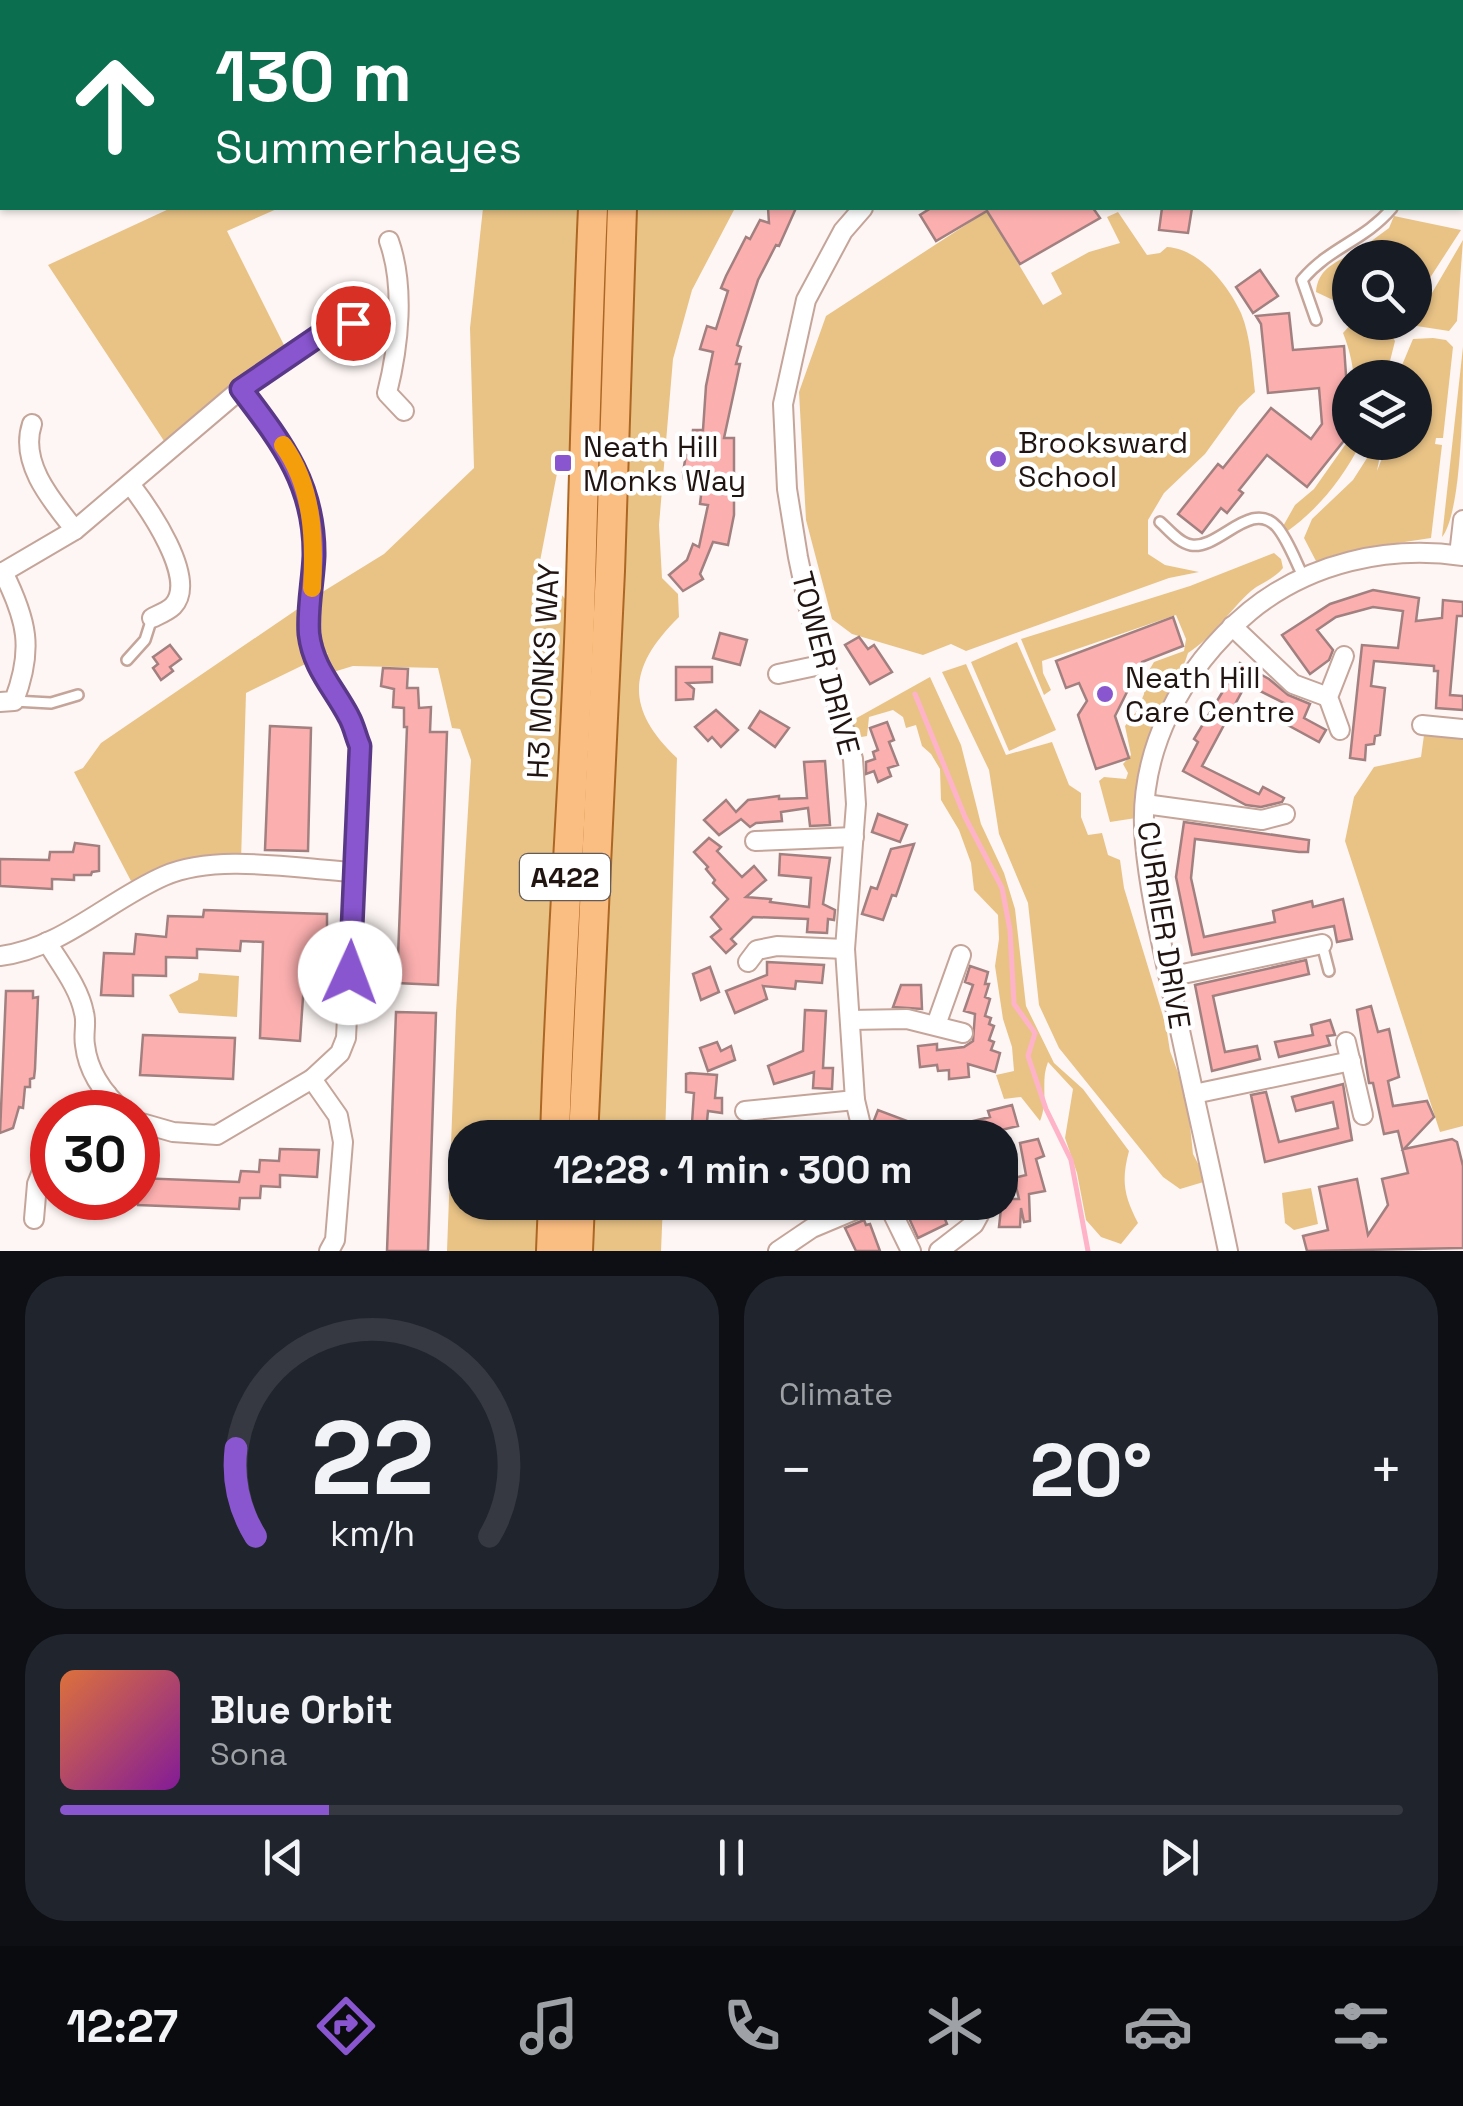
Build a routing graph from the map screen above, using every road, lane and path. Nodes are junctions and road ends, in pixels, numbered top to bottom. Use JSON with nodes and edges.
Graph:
{"nodes":[{"id":1,"x":593,"y":210,"type":"edge"},
{"id":2,"x":622,"y":210,"type":"edge"},
{"id":3,"x":861,"y":210,"type":"edge"},
{"id":4,"x":1390,"y":210,"type":"edge"},
{"id":5,"x":389,"y":242,"type":"dead end"},
{"id":6,"x":396,"y":320,"type":"junction"},
{"id":7,"x":1316,"y":320,"type":"dead end"},
{"id":8,"x":241,"y":389,"type":"junction"},
{"id":9,"x":404,"y":411,"type":"dead end"},
{"id":10,"x":32,"y":424,"type":"dead end"},
{"id":11,"x":130,"y":484,"type":"junction"},
{"id":12,"x":1463,"y":520,"type":"edge"},
{"id":13,"x":1160,"y":522,"type":"dead end"},
{"id":14,"x":75,"y":530,"type":"junction"},
{"id":15,"x":1461,"y":555,"type":"edge"},
{"id":16,"x":2,"y":573,"type":"edge"},
{"id":17,"x":1302,"y":576,"type":"junction"},
{"id":18,"x":152,"y":618,"type":"joint"},
{"id":19,"x":594,"y":618,"type":"junction"},
{"id":20,"x":1232,"y":626,"type":"junction"},
{"id":21,"x":1344,"y":656,"type":"dead end"},
{"id":22,"x":127,"y":660,"type":"dead end"},
{"id":23,"x":825,"y":664,"type":"junction"},
{"id":24,"x":778,"y":674,"type":"dead end"},
{"id":25,"x":78,"y":695,"type":"dead end"},
{"id":26,"x":1328,"y":697,"type":"junction"},
{"id":27,"x":7,"y":702,"type":"edge"},
{"id":28,"x":1422,"y":725,"type":"dead end"},
{"id":29,"x":1463,"y":729,"type":"edge"},
{"id":30,"x":1340,"y":730,"type":"dead end"},
{"id":31,"x":1146,"y":804,"type":"junction"},
{"id":32,"x":1285,"y":814,"type":"dead end"},
{"id":33,"x":854,"y":837,"type":"junction"},
{"id":34,"x":755,"y":841,"type":"dead end"},
{"id":35,"x":354,"y":872,"type":"junction"},
{"id":36,"x":47,"y":942,"type":"junction"},
{"id":37,"x":1322,"y":944,"type":"joint"},
{"id":38,"x":845,"y":949,"type":"junction"},
{"id":39,"x":960,"y":955,"type":"dead end"},
{"id":40,"x":0,"y":956,"type":"edge"},
{"id":41,"x":748,"y":962,"type":"dead end"},
{"id":42,"x":1329,"y":971,"type":"dead end"},
{"id":43,"x":1169,"y":977,"type":"junction"},
{"id":44,"x":850,"y":1020,"type":"junction"},
{"id":45,"x":936,"y":1025,"type":"junction"},
{"id":46,"x":962,"y":1033,"type":"dead end"},
{"id":47,"x":1346,"y":1042,"type":"dead end"},
{"id":48,"x":1351,"y":1061,"type":"junction"},
{"id":49,"x":312,"y":1079,"type":"junction"},
{"id":50,"x":104,"y":1090,"type":"edge"},
{"id":51,"x":1194,"y":1094,"type":"junction"},
{"id":52,"x":855,"y":1100,"type":"junction"},
{"id":53,"x":745,"y":1111,"type":"dead end"},
{"id":54,"x":1363,"y":1116,"type":"dead end"},
{"id":55,"x":556,"y":1120,"type":"edge"},
{"id":56,"x":583,"y":1120,"type":"edge"},
{"id":57,"x":860,"y":1120,"type":"edge"},
{"id":58,"x":160,"y":1128,"type":"edge"},
{"id":59,"x":553,"y":1220,"type":"edge"},
{"id":60,"x":579,"y":1220,"type":"edge"},
{"id":61,"x":831,"y":1220,"type":"edge"},
{"id":62,"x":896,"y":1220,"type":"edge"},
{"id":63,"x":976,"y":1220,"type":"edge"},
{"id":64,"x":329,"y":1251,"type":"edge"},
{"id":65,"x":552,"y":1251,"type":"edge"},
{"id":66,"x":578,"y":1251,"type":"edge"},
{"id":67,"x":778,"y":1251,"type":"edge"},
{"id":68,"x":911,"y":1251,"type":"edge"},
{"id":69,"x":940,"y":1251,"type":"edge"},
{"id":70,"x":1228,"y":1251,"type":"edge"}],
"edges":[{"from":1,"to":19,"type":"main road","name":"H3 MONKS WAY","number":"A422"},
{"from":2,"to":19,"type":"main road","name":"H3 MONKS WAY","number":"A422"},
{"from":3,"to":23,"type":"street","name":"TOWER DRIVE"},
{"from":4,"to":7,"type":"lane"},
{"from":5,"to":6,"type":"street"},
{"from":6,"to":8,"type":"street"},
{"from":6,"to":9,"type":"street"},
{"from":8,"to":11,"type":"street"},
{"from":8,"to":35,"type":"street"},
{"from":10,"to":14,"type":"street"},
{"from":11,"to":14,"type":"street"},
{"from":11,"to":18,"type":"street"},
{"from":12,"to":15,"type":"street"},
{"from":13,"to":17,"type":"lane"},
{"from":14,"to":16,"type":"street"},
{"from":15,"to":17,"type":"street","name":"CURRIER DRIVE"},
{"from":16,"to":27,"type":"street"},
{"from":17,"to":20,"type":"street","name":"CURRIER DRIVE"},
{"from":18,"to":22,"type":"lane"},
{"from":19,"to":55,"type":"main road","name":"H3 MONKS WAY","number":"A422"},
{"from":19,"to":56,"type":"main road","name":"H3 MONKS WAY","number":"A422"},
{"from":20,"to":26,"type":"street"},
{"from":20,"to":31,"type":"street","name":"CURRIER DRIVE"},
{"from":21,"to":26,"type":"street"},
{"from":23,"to":24,"type":"street"},
{"from":23,"to":33,"type":"street","name":"TOWER DRIVE"},
{"from":25,"to":27,"type":"lane"},
{"from":26,"to":30,"type":"street"},
{"from":28,"to":29,"type":"street"},
{"from":31,"to":32,"type":"street"},
{"from":31,"to":43,"type":"street","name":"CURRIER DRIVE"},
{"from":33,"to":34,"type":"street"},
{"from":33,"to":38,"type":"street","name":"TOWER DRIVE"},
{"from":35,"to":36,"type":"street"},
{"from":35,"to":49,"type":"street"},
{"from":36,"to":40,"type":"street"},
{"from":36,"to":50,"type":"street"},
{"from":37,"to":42,"type":"lane"},
{"from":37,"to":43,"type":"street"},
{"from":38,"to":41,"type":"street"},
{"from":38,"to":44,"type":"street","name":"TOWER DRIVE"},
{"from":39,"to":45,"type":"street"},
{"from":43,"to":51,"type":"street","name":"CURRIER DRIVE"},
{"from":44,"to":45,"type":"street"},
{"from":44,"to":52,"type":"street","name":"TOWER DRIVE"},
{"from":45,"to":46,"type":"street"},
{"from":47,"to":48,"type":"street"},
{"from":48,"to":51,"type":"street"},
{"from":48,"to":54,"type":"street"},
{"from":49,"to":58,"type":"street"},
{"from":49,"to":64,"type":"street"},
{"from":51,"to":70,"type":"street","name":"CURRIER DRIVE"},
{"from":52,"to":53,"type":"street"},
{"from":52,"to":57,"type":"street","name":"TOWER DRIVE"},
{"from":59,"to":65,"type":"main road"},
{"from":60,"to":66,"type":"main road"},
{"from":61,"to":67,"type":"street"},
{"from":62,"to":68,"type":"street"},
{"from":63,"to":69,"type":"street"}]}
